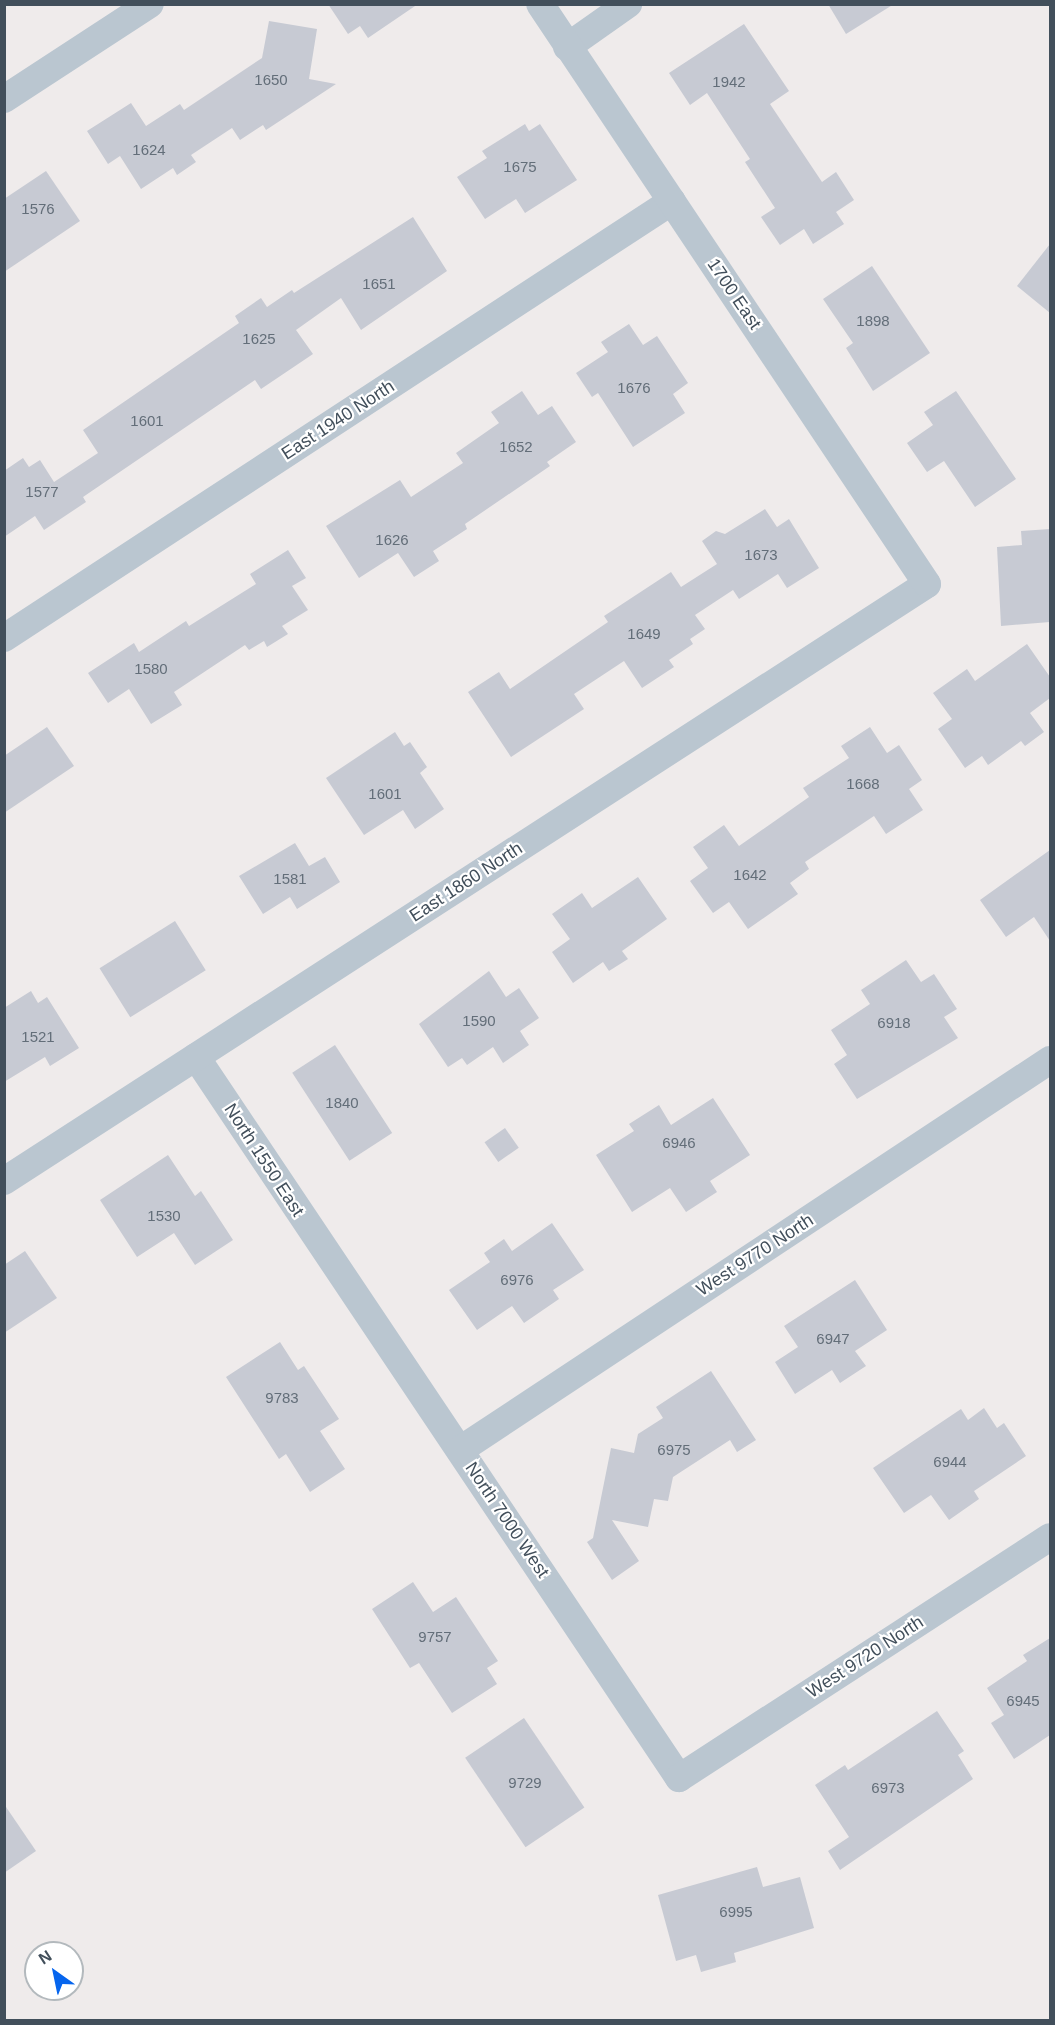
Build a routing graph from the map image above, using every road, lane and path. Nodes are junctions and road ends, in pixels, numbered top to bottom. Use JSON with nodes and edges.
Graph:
{"nodes":[{"id":1,"x":150,"y":4,"type":"edge"},
{"id":2,"x":540,"y":4,"type":"edge"},
{"id":3,"x":628,"y":4,"type":"edge"},
{"id":4,"x":567,"y":46,"type":"junction"},
{"id":5,"x":4,"y":99,"type":"edge"},
{"id":6,"x":672,"y":201,"type":"junction"},
{"id":7,"x":927,"y":584,"type":"joint"},
{"id":8,"x":4,"y":638,"type":"edge"},
{"id":9,"x":196,"y":1057,"type":"junction"},
{"id":10,"x":1050,"y":1060,"type":"edge"},
{"id":11,"x":4,"y":1181,"type":"edge"},
{"id":12,"x":332,"y":1263,"type":"joint"},
{"id":13,"x":460,"y":1450,"type":"junction"},
{"id":14,"x":1050,"y":1537,"type":"edge"},
{"id":15,"x":679,"y":1778,"type":"joint"}],
"edges":[{"from":1,"to":5,"type":"street"},
{"from":2,"to":4,"type":"street","name":"1700 East"},
{"from":3,"to":4,"type":"street"},
{"from":4,"to":6,"type":"street","name":"1700 East"},
{"from":6,"to":7,"type":"street","name":"1700 East"},
{"from":6,"to":8,"type":"street","name":"East 1940 North"},
{"from":7,"to":9,"type":"street","name":"East 1860 North"},
{"from":9,"to":11,"type":"street","name":"East 1860 North"},
{"from":9,"to":12,"type":"street","name":"North 1550 East"},
{"from":10,"to":13,"type":"street","name":"West 9770 North"},
{"from":12,"to":13,"type":"street","name":"North 7000 West"},
{"from":13,"to":15,"type":"street","name":"North 7000 West"},
{"from":14,"to":15,"type":"street","name":"West 9720 North"}]}
